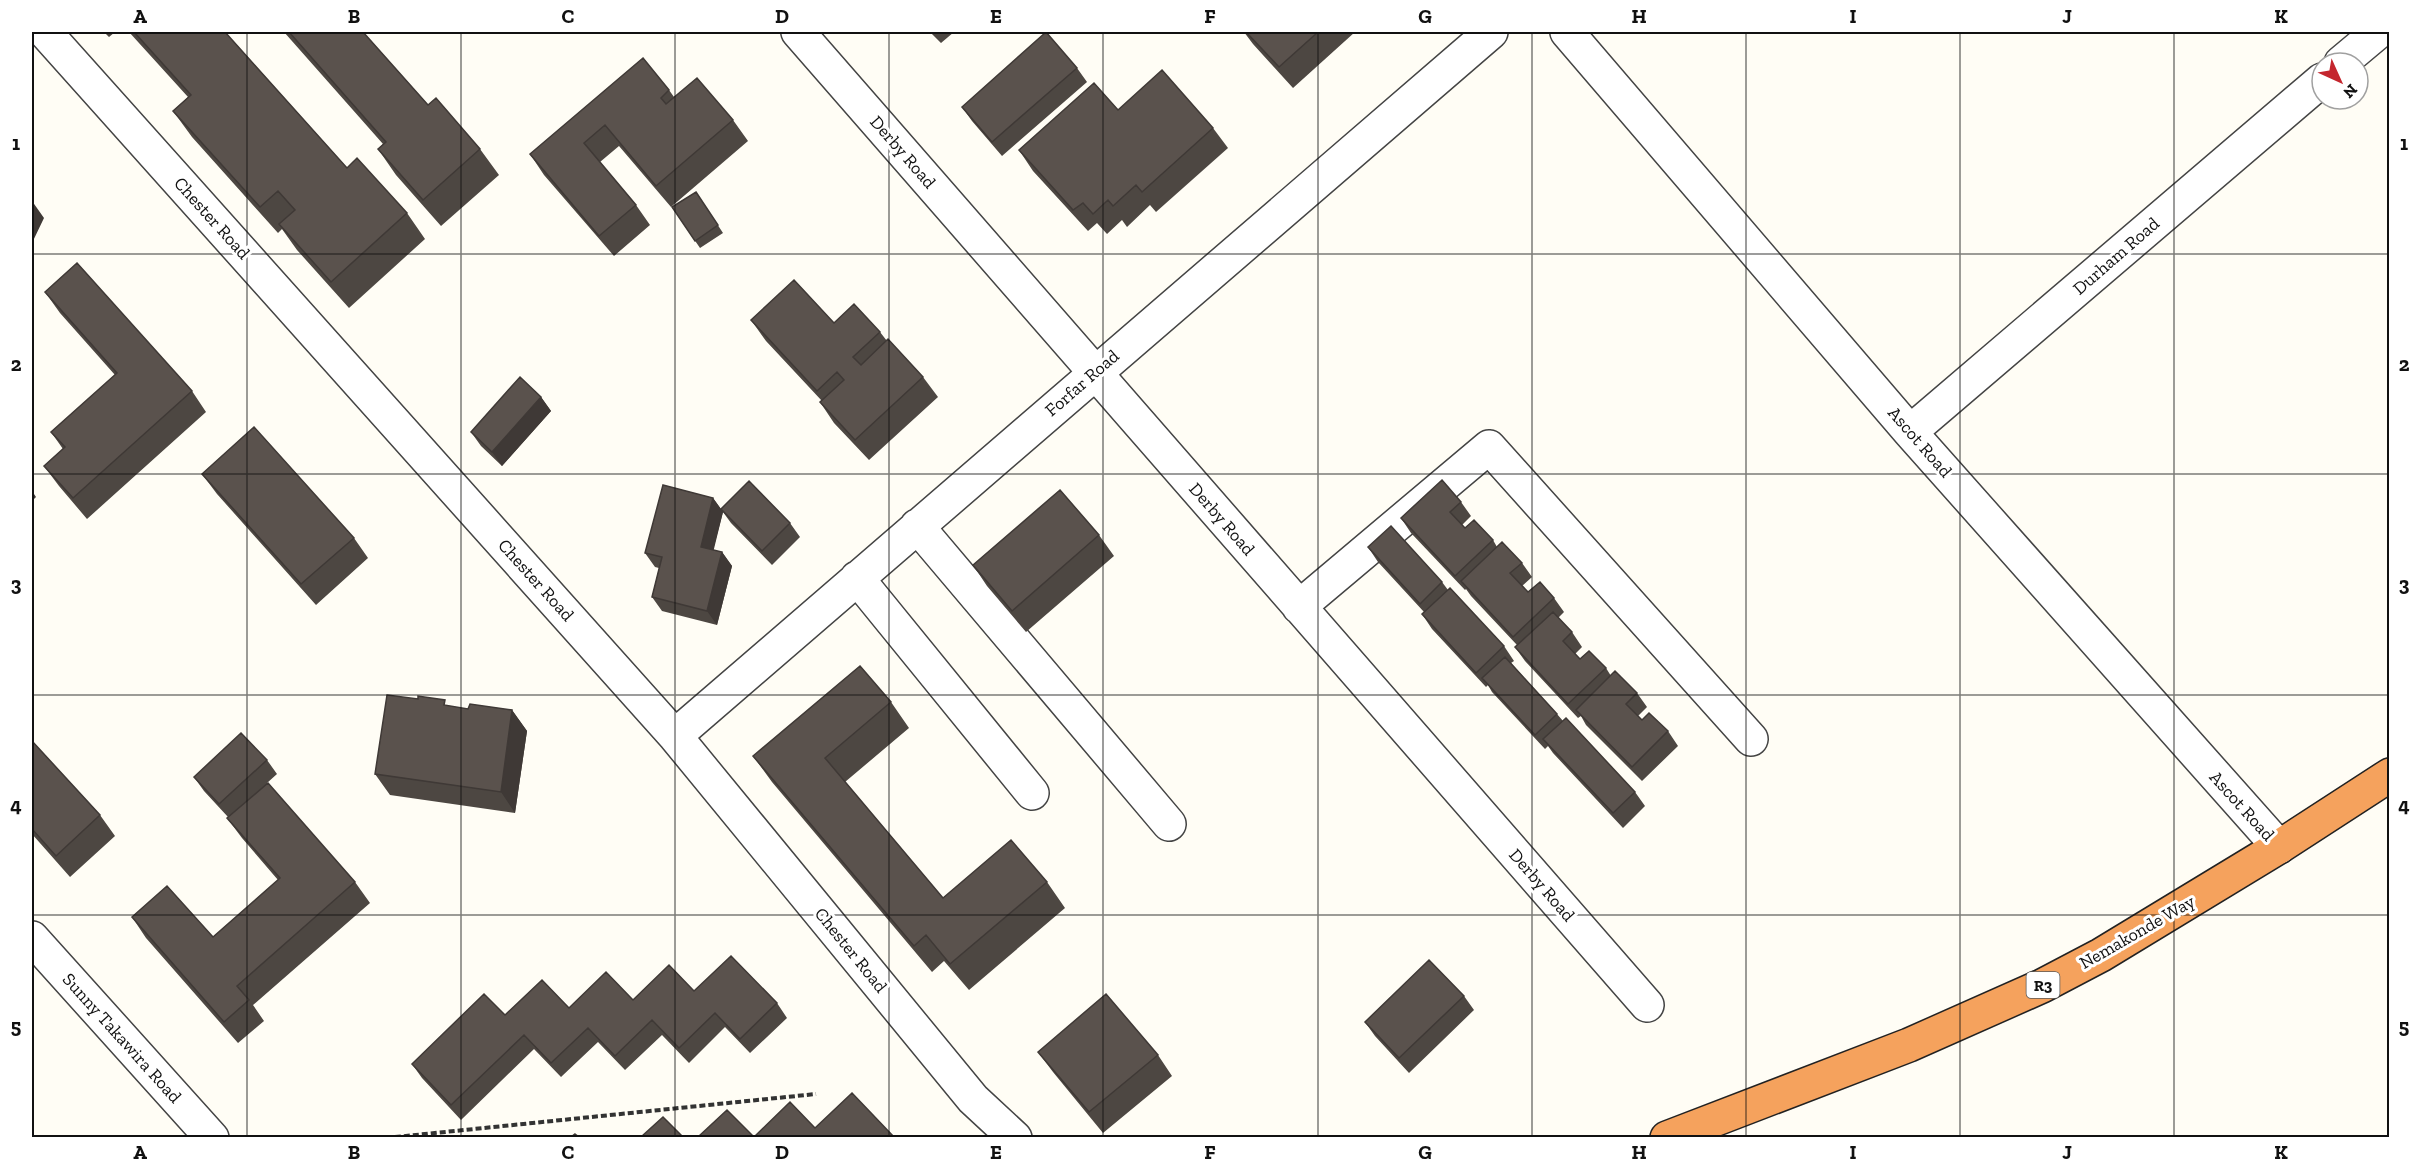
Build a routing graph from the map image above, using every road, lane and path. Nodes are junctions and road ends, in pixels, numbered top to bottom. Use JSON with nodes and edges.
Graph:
{"nodes":[{"id":1,"x":45,"y":32,"type":"edge"},
{"id":2,"x":798,"y":32,"type":"edge"},
{"id":3,"x":1491,"y":32,"type":"edge"},
{"id":4,"x":1567,"y":32,"type":"edge"},
{"id":5,"x":2376,"y":40,"type":"edge"},
{"id":6,"x":2359,"y":51,"type":"edge"},
{"id":7,"x":2310,"y":90,"type":"edge"},
{"id":8,"x":1095,"y":372,"type":"junction"},
{"id":9,"x":1910,"y":432,"type":"junction"},
{"id":10,"x":917,"y":526,"type":"junction"},
{"id":11,"x":857,"y":578,"type":"junction"},
{"id":12,"x":1299,"y":607,"type":"junction"},
{"id":13,"x":675,"y":736,"type":"junction"},
{"id":14,"x":1751,"y":739,"type":"dead end"},
{"id":15,"x":2390,"y":775,"type":"edge"},
{"id":16,"x":1032,"y":793,"type":"dead end"},
{"id":17,"x":1169,"y":824,"type":"dead end"},
{"id":18,"x":2279,"y":847,"type":"junction"},
{"id":19,"x":32,"y":938,"type":"edge"},
{"id":20,"x":1647,"y":1005,"type":"dead end"},
{"id":21,"x":816,"y":1094,"type":"dead end"},
{"id":22,"x":212,"y":1137,"type":"edge"},
{"id":23,"x":386,"y":1137,"type":"edge"},
{"id":24,"x":1015,"y":1137,"type":"edge"},
{"id":25,"x":1667,"y":1137,"type":"edge"}],
"edges":[{"from":1,"to":13,"type":"street","name":"Chester Road"},
{"from":2,"to":8,"type":"street","name":"Derby Road"},
{"from":3,"to":8,"type":"street","name":"Forfar Road"},
{"from":4,"to":9,"type":"street","name":"Ascot Road"},
{"from":5,"to":6,"type":"street"},
{"from":7,"to":9,"type":"street","name":"Durham Road"},
{"from":8,"to":10,"type":"street","name":"Forfar Road"},
{"from":8,"to":12,"type":"street","name":"Derby Road"},
{"from":9,"to":18,"type":"street","name":"Ascot Road"},
{"from":10,"to":11,"type":"street","name":"Forfar Road"},
{"from":10,"to":17,"type":"street"},
{"from":11,"to":13,"type":"street","name":"Forfar Road"},
{"from":11,"to":16,"type":"street"},
{"from":12,"to":14,"type":"street"},
{"from":12,"to":20,"type":"street","name":"Derby Road"},
{"from":13,"to":24,"type":"street","name":"Chester Road"},
{"from":15,"to":18,"type":"highway","name":"Nemakonde Way","number":"R3"},
{"from":18,"to":25,"type":"highway","name":"Nemakonde Way","number":"R3"},
{"from":19,"to":22,"type":"street","name":"Sunny Takawira Road"},
{"from":21,"to":23,"type":"path"}]}
